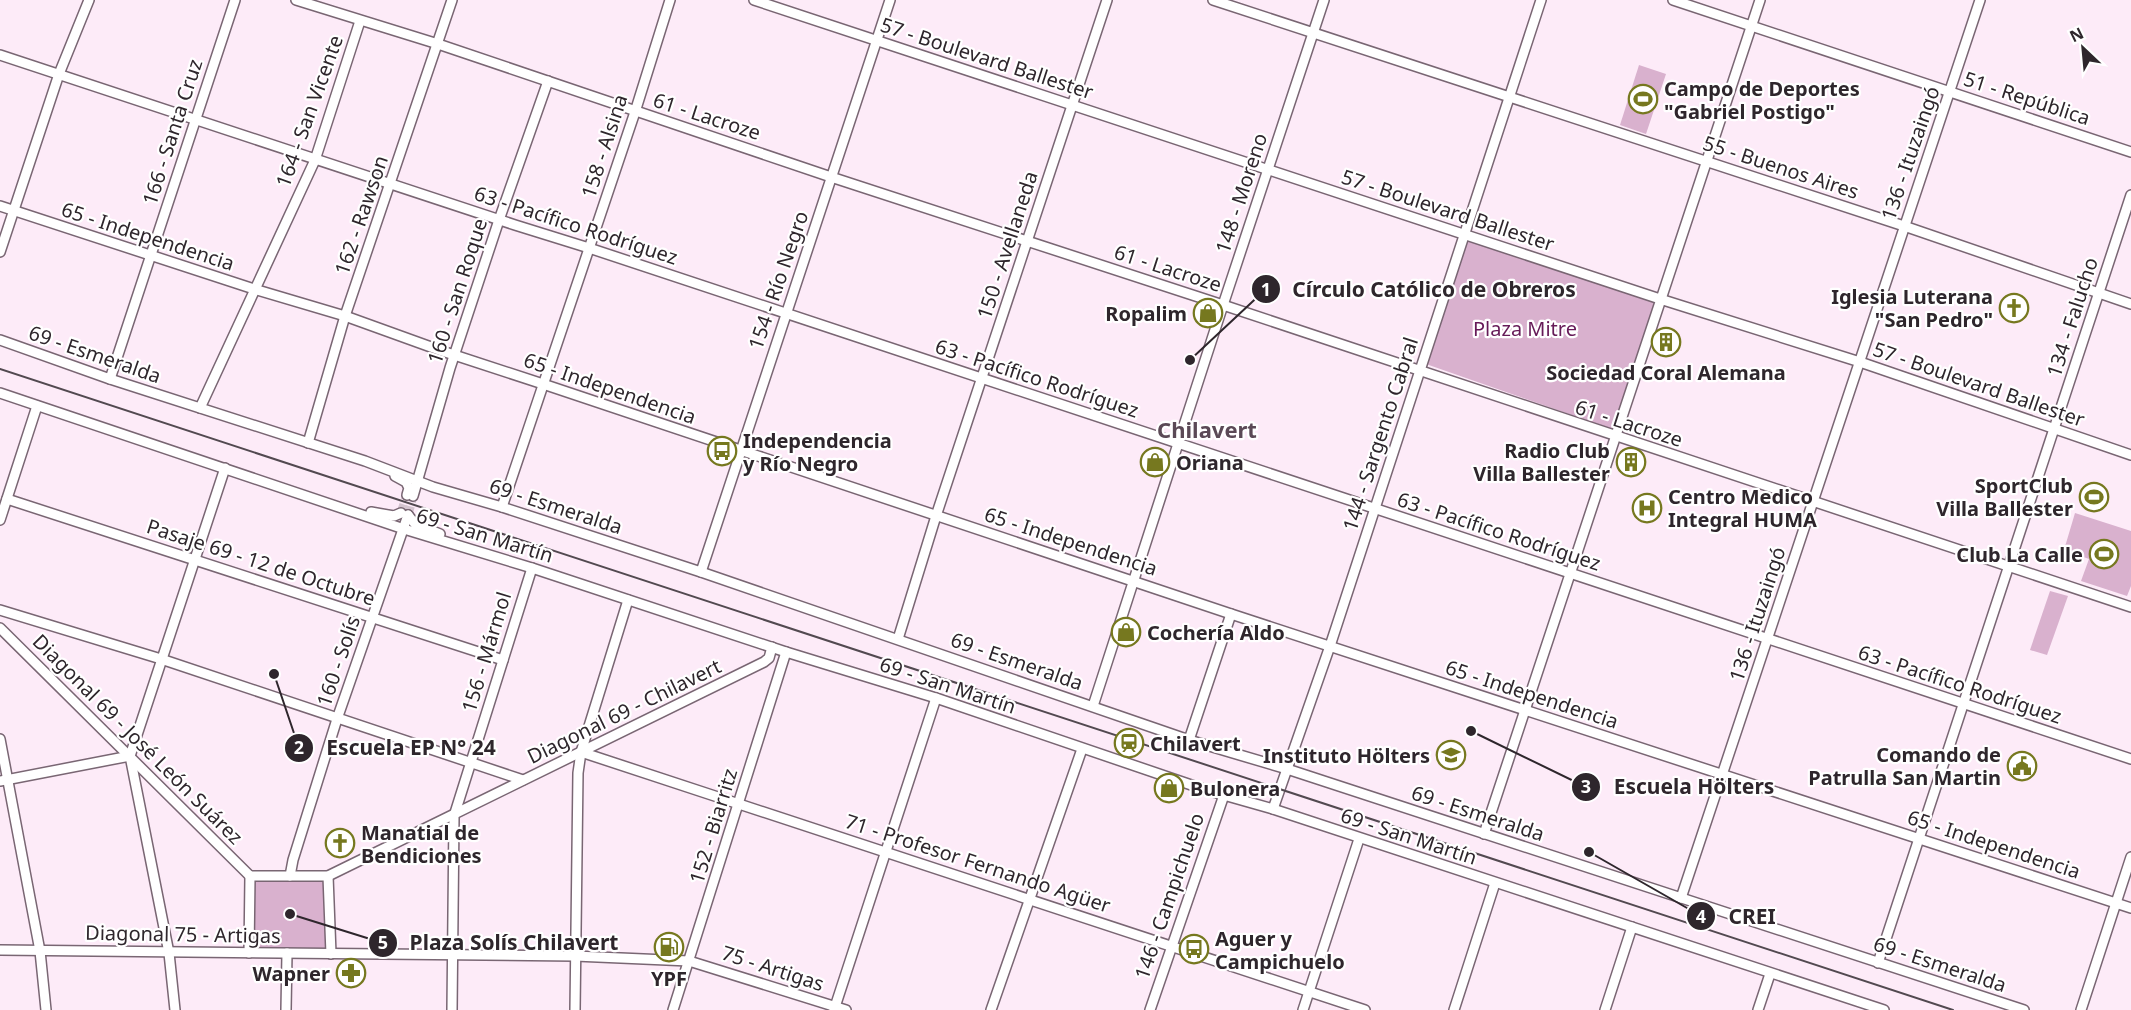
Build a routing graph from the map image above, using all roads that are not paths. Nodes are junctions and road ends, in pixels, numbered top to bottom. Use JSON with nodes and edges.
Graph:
{"nodes":[{"id":1,"x":89,"y":0,"type":"edge"},
{"id":2,"x":235,"y":0,"type":"edge"},
{"id":3,"x":296,"y":0,"type":"edge"},
{"id":4,"x":452,"y":0,"type":"edge"},
{"id":5,"x":670,"y":0,"type":"edge"},
{"id":6,"x":754,"y":0,"type":"edge"},
{"id":7,"x":890,"y":0,"type":"edge"},
{"id":8,"x":1107,"y":0,"type":"edge"},
{"id":9,"x":1214,"y":0,"type":"edge"},
{"id":10,"x":1324,"y":0,"type":"edge"},
{"id":11,"x":1541,"y":0,"type":"edge"},
{"id":12,"x":1673,"y":0,"type":"edge"},
{"id":13,"x":1760,"y":0,"type":"edge"},
{"id":14,"x":1980,"y":0,"type":"edge"},
{"id":15,"x":360,"y":21,"type":"junction"},
{"id":16,"x":1751,"y":26,"type":"junction"},
{"id":17,"x":1314,"y":33,"type":"junction"},
{"id":18,"x":877,"y":41,"type":"junction"},
{"id":19,"x":438,"y":44,"type":"junction"},
{"id":20,"x":0,"y":55,"type":"edge"},
{"id":21,"x":59,"y":74,"type":"junction"},
{"id":22,"x":548,"y":81,"type":"junction"},
{"id":23,"x":1950,"y":91,"type":"junction"},
{"id":24,"x":1509,"y":97,"type":"junction"},
{"id":25,"x":1071,"y":105,"type":"junction"},
{"id":26,"x":635,"y":111,"type":"junction"},
{"id":27,"x":195,"y":118,"type":"junction"},
{"id":28,"x":2131,"y":152,"type":"edge"},
{"id":29,"x":315,"y":160,"type":"junction"},
{"id":30,"x":1705,"y":162,"type":"junction"},
{"id":31,"x":1268,"y":169,"type":"junction"},
{"id":32,"x":831,"y":177,"type":"junction"},
{"id":33,"x":390,"y":184,"type":"junction"},
{"id":34,"x":2131,"y":195,"type":"edge"},
{"id":35,"x":0,"y":206,"type":"edge"},
{"id":36,"x":14,"y":210,"type":"junction"},
{"id":37,"x":499,"y":220,"type":"junction"},
{"id":38,"x":1904,"y":226,"type":"junction"},
{"id":39,"x":1464,"y":235,"type":"junction"},
{"id":40,"x":1027,"y":241,"type":"junction"},
{"id":41,"x":589,"y":248,"type":"junction"},
{"id":42,"x":0,"y":252,"type":"edge"},
{"id":43,"x":151,"y":256,"type":"junction"},
{"id":44,"x":254,"y":290,"type":"junction"},
{"id":45,"x":2099,"y":293,"type":"junction"},
{"id":46,"x":1660,"y":299,"type":"junction"},
{"id":47,"x":2131,"y":304,"type":"edge"},
{"id":48,"x":1223,"y":305,"type":"junction"},
{"id":49,"x":785,"y":314,"type":"junction"},
{"id":50,"x":345,"y":316,"type":"junction"},
{"id":51,"x":0,"y":340,"type":"edge"},
{"id":52,"x":454,"y":356,"type":"junction"},
{"id":53,"x":1860,"y":362,"type":"junction"},
{"id":54,"x":1420,"y":372,"type":"junction"},
{"id":55,"x":110,"y":379,"type":"junction"},
{"id":56,"x":983,"y":379,"type":"junction"},
{"id":57,"x":543,"y":384,"type":"junction"},
{"id":58,"x":0,"y":393,"type":"edge"},
{"id":59,"x":37,"y":406,"type":"junction"},
{"id":60,"x":200,"y":408,"type":"junction"},
{"id":61,"x":2053,"y":430,"type":"junction"},
{"id":62,"x":1616,"y":437,"type":"junction"},
{"id":63,"x":308,"y":443,"type":"junction"},
{"id":64,"x":1178,"y":443,"type":"junction"},
{"id":65,"x":740,"y":451,"type":"junction"},
{"id":66,"x":2131,"y":455,"type":"edge"},
{"id":67,"x":364,"y":461,"type":"junction"},
{"id":68,"x":225,"y":468,"type":"junction"},
{"id":69,"x":419,"y":480,"type":"junction"},
{"id":70,"x":7,"y":499,"type":"junction"},
{"id":71,"x":1813,"y":502,"type":"junction"},
{"id":72,"x":502,"y":507,"type":"junction"},
{"id":73,"x":1374,"y":508,"type":"junction"},
{"id":74,"x":344,"y":509,"type":"junction"},
{"id":75,"x":404,"y":514,"type":"junction"},
{"id":76,"x":936,"y":516,"type":"junction"},
{"id":77,"x":0,"y":519,"type":"edge"},
{"id":78,"x":404,"y":529,"type":"junction"},
{"id":79,"x":460,"y":546,"type":"junction"},
{"id":80,"x":196,"y":560,"type":"junction"},
{"id":81,"x":2008,"y":566,"type":"junction"},
{"id":82,"x":531,"y":568,"type":"junction"},
{"id":83,"x":700,"y":572,"type":"junction"},
{"id":84,"x":1570,"y":574,"type":"junction"},
{"id":85,"x":1133,"y":581,"type":"junction"},
{"id":86,"x":628,"y":600,"type":"junction"},
{"id":87,"x":2131,"y":607,"type":"edge"},
{"id":88,"x":0,"y":610,"type":"edge"},
{"id":89,"x":1231,"y":614,"type":"junction"},
{"id":90,"x":372,"y":618,"type":"junction"},
{"id":91,"x":0,"y":628,"type":"edge"},
{"id":92,"x":1768,"y":638,"type":"junction"},
{"id":93,"x":898,"y":639,"type":"junction"},
{"id":94,"x":1330,"y":646,"type":"junction"},
{"id":95,"x":772,"y":647,"type":"junction"},
{"id":96,"x":786,"y":652,"type":"junction"},
{"id":97,"x":161,"y":659,"type":"junction"},
{"id":98,"x":503,"y":660,"type":"junction"},
{"id":99,"x":936,"y":698,"type":"junction"},
{"id":100,"x":1963,"y":704,"type":"junction"},
{"id":101,"x":1093,"y":706,"type":"junction"},
{"id":102,"x":1525,"y":709,"type":"junction"},
{"id":103,"x":337,"y":719,"type":"junction"},
{"id":104,"x":0,"y":739,"type":"edge"},
{"id":105,"x":1189,"y":740,"type":"junction"},
{"id":106,"x":1082,"y":749,"type":"junction"},
{"id":107,"x":581,"y":752,"type":"junction"},
{"id":108,"x":130,"y":756,"type":"junction"},
{"id":109,"x":2131,"y":759,"type":"edge"},
{"id":110,"x":470,"y":762,"type":"junction"},
{"id":111,"x":1287,"y":769,"type":"junction"},
{"id":112,"x":1721,"y":776,"type":"junction"},
{"id":113,"x":4,"y":780,"type":"edge"},
{"id":114,"x":523,"y":780,"type":"junction"},
{"id":115,"x":1224,"y":795,"type":"junction"},
{"id":116,"x":739,"y":804,"type":"junction"},
{"id":117,"x":1273,"y":809,"type":"junction"},
{"id":118,"x":454,"y":816,"type":"junction"},
{"id":119,"x":1484,"y":834,"type":"junction"},
{"id":120,"x":1359,"y":839,"type":"junction"},
{"id":121,"x":1920,"y":839,"type":"junction"},
{"id":122,"x":885,"y":853,"type":"junction"},
{"id":123,"x":2131,"y":857,"type":"edge"},
{"id":124,"x":250,"y":876,"type":"junction"},
{"id":125,"x":290,"y":876,"type":"junction"},
{"id":126,"x":328,"y":876,"type":"junction"},
{"id":127,"x":1495,"y":883,"type":"junction"},
{"id":128,"x":1029,"y":898,"type":"junction"},
{"id":129,"x":1681,"y":898,"type":"junction"},
{"id":130,"x":2116,"y":903,"type":"junction"},
{"id":131,"x":2131,"y":908,"type":"edge"},
{"id":132,"x":1632,"y":927,"type":"junction"},
{"id":133,"x":1171,"y":945,"type":"junction"},
{"id":134,"x":0,"y":950,"type":"edge"},
{"id":135,"x":40,"y":951,"type":"junction"},
{"id":136,"x":169,"y":952,"type":"junction"},
{"id":137,"x":287,"y":953,"type":"junction"},
{"id":138,"x":249,"y":954,"type":"junction"},
{"id":139,"x":331,"y":954,"type":"junction"},
{"id":140,"x":453,"y":955,"type":"junction"},
{"id":141,"x":575,"y":956,"type":"junction"},
{"id":142,"x":689,"y":961,"type":"junction"},
{"id":143,"x":1878,"y":963,"type":"junction"},
{"id":144,"x":1770,"y":974,"type":"junction"},
{"id":145,"x":1309,"y":992,"type":"junction"},
{"id":146,"x":834,"y":1008,"type":"edge"},
{"id":147,"x":46,"y":1010,"type":"edge"},
{"id":148,"x":175,"y":1010,"type":"edge"},
{"id":149,"x":286,"y":1010,"type":"edge"},
{"id":150,"x":452,"y":1010,"type":"edge"},
{"id":151,"x":575,"y":1010,"type":"edge"},
{"id":152,"x":672,"y":1010,"type":"edge"},
{"id":153,"x":846,"y":1010,"type":"edge"},
{"id":154,"x":991,"y":1010,"type":"edge"},
{"id":155,"x":1150,"y":1010,"type":"edge"},
{"id":156,"x":1303,"y":1010,"type":"edge"},
{"id":157,"x":1365,"y":1010,"type":"edge"},
{"id":158,"x":1454,"y":1010,"type":"edge"},
{"id":159,"x":1605,"y":1010,"type":"edge"},
{"id":160,"x":1758,"y":1010,"type":"edge"},
{"id":161,"x":1884,"y":1010,"type":"edge"},
{"id":162,"x":2024,"y":1010,"type":"edge"},
{"id":163,"x":2081,"y":1010,"type":"edge"}],
"edges":[{"from":1,"to":21,"type":"street"},
{"from":2,"to":27,"type":"street","name":"166 - Santa Cruz"},
{"from":3,"to":15,"type":"street","name":"61 - Lacroze"},
{"from":4,"to":19,"type":"street","name":"162 - Rawson"},
{"from":5,"to":26,"type":"street","name":"158 - Alsina"},
{"from":6,"to":18,"type":"street","name":"57 - Boulevard Ballester"},
{"from":7,"to":18,"type":"street","name":"154 - Río Negro"},
{"from":8,"to":25,"type":"street","name":"150 - Avellaneda"},
{"from":9,"to":17,"type":"street","name":"55 - Buenos Aires"},
{"from":10,"to":17,"type":"street","name":"148 - Moreno"},
{"from":11,"to":24,"type":"street","name":"144 - Sargento Cabral"},
{"from":12,"to":16,"type":"street","name":"51 - República"},
{"from":13,"to":16,"type":"street"},
{"from":14,"to":23,"type":"street","name":"136 - Ituzaingó"},
{"from":15,"to":19,"type":"street","name":"61 - Lacroze"},
{"from":15,"to":29,"type":"street","name":"164 - San Vicente"},
{"from":16,"to":23,"type":"street","name":"51 - República"},
{"from":16,"to":30,"type":"street"},
{"from":17,"to":24,"type":"street","name":"55 - Buenos Aires"},
{"from":17,"to":31,"type":"street","name":"148 - Moreno"},
{"from":18,"to":25,"type":"street","name":"57 - Boulevard Ballester"},
{"from":18,"to":32,"type":"street","name":"154 - Río Negro"},
{"from":19,"to":22,"type":"street","name":"61 - Lacroze"},
{"from":19,"to":33,"type":"street","name":"162 - Rawson"},
{"from":20,"to":21,"type":"street","name":"63 - Pacífico Rodríguez"},
{"from":21,"to":27,"type":"street","name":"63 - Pacífico Rodríguez"},
{"from":21,"to":36,"type":"street"},
{"from":22,"to":26,"type":"street","name":"61 - Lacroze"},
{"from":22,"to":37,"type":"street","name":"160 - San Roque"},
{"from":23,"to":28,"type":"street","name":"51 - República"},
{"from":23,"to":38,"type":"street","name":"136 - Ituzaingó"},
{"from":24,"to":30,"type":"street","name":"55 - Buenos Aires"},
{"from":24,"to":39,"type":"street","name":"144 - Sargento Cabral"},
{"from":25,"to":31,"type":"street","name":"57 - Boulevard Ballester"},
{"from":25,"to":40,"type":"street","name":"150 - Avellaneda"},
{"from":26,"to":32,"type":"street","name":"61 - Lacroze"},
{"from":26,"to":41,"type":"street","name":"158 - Alsina"},
{"from":27,"to":29,"type":"street","name":"63 - Pacífico Rodríguez"},
{"from":27,"to":43,"type":"street","name":"166 - Santa Cruz"},
{"from":29,"to":33,"type":"street","name":"63 - Pacífico Rodríguez"},
{"from":29,"to":44,"type":"street","name":"164 - San Vicente"},
{"from":30,"to":38,"type":"street","name":"55 - Buenos Aires"},
{"from":30,"to":46,"type":"street"},
{"from":31,"to":39,"type":"street","name":"57 - Boulevard Ballester"},
{"from":31,"to":48,"type":"street","name":"148 - Moreno"},
{"from":32,"to":40,"type":"street","name":"61 - Lacroze"},
{"from":32,"to":49,"type":"street","name":"154 - Río Negro"},
{"from":33,"to":37,"type":"street","name":"63 - Pacífico Rodríguez"},
{"from":33,"to":50,"type":"street","name":"162 - Rawson"},
{"from":34,"to":45,"type":"street","name":"134 - Falucho"},
{"from":35,"to":36,"type":"street","name":"65 - Independencia"},
{"from":36,"to":42,"type":"street"},
{"from":36,"to":43,"type":"street","name":"65 - Independencia"},
{"from":37,"to":41,"type":"street","name":"63 - Pacífico Rodríguez"},
{"from":37,"to":52,"type":"street","name":"160 - San Roque"},
{"from":38,"to":45,"type":"street","name":"55 - Buenos Aires"},
{"from":38,"to":53,"type":"street","name":"136 - Ituzaingó"},
{"from":39,"to":46,"type":"street","name":"57 - Boulevard Ballester"},
{"from":39,"to":54,"type":"street","name":"144 - Sargento Cabral"},
{"from":40,"to":48,"type":"street","name":"61 - Lacroze"},
{"from":40,"to":56,"type":"street","name":"150 - Avellaneda"},
{"from":41,"to":49,"type":"street","name":"63 - Pacífico Rodríguez"},
{"from":41,"to":57,"type":"street","name":"158 - Alsina"},
{"from":43,"to":44,"type":"street","name":"65 - Independencia"},
{"from":43,"to":55,"type":"street","name":"166 - Santa Cruz"},
{"from":44,"to":50,"type":"street","name":"65 - Independencia"},
{"from":44,"to":60,"type":"street","name":"164 - San Vicente"},
{"from":45,"to":47,"type":"street","name":"55 - Buenos Aires"},
{"from":45,"to":61,"type":"street","name":"134 - Falucho"},
{"from":46,"to":53,"type":"street","name":"57 - Boulevard Ballester"},
{"from":46,"to":62,"type":"street"},
{"from":48,"to":54,"type":"street","name":"61 - Lacroze"},
{"from":48,"to":64,"type":"street","name":"148 - Moreno"},
{"from":49,"to":56,"type":"street","name":"63 - Pacífico Rodríguez"},
{"from":49,"to":65,"type":"street","name":"154 - Río Negro"},
{"from":50,"to":52,"type":"street","name":"65 - Independencia"},
{"from":50,"to":63,"type":"street","name":"162 - Rawson"},
{"from":51,"to":55,"type":"street","name":"69 - Esmeralda"},
{"from":52,"to":57,"type":"street","name":"65 - Independencia"},
{"from":52,"to":69,"type":"street","name":"160 - San Roque"},
{"from":53,"to":61,"type":"street","name":"57 - Boulevard Ballester"},
{"from":53,"to":71,"type":"street","name":"136 - Ituzaingó"},
{"from":54,"to":62,"type":"street","name":"61 - Lacroze"},
{"from":54,"to":73,"type":"street","name":"144 - Sargento Cabral"},
{"from":55,"to":60,"type":"street","name":"69 - Esmeralda"},
{"from":56,"to":64,"type":"street","name":"63 - Pacífico Rodríguez"},
{"from":56,"to":76,"type":"street","name":"150 - Avellaneda"},
{"from":57,"to":65,"type":"street","name":"65 - Independencia"},
{"from":57,"to":72,"type":"street","name":"158 - Alsina"},
{"from":58,"to":59,"type":"street","name":"69 - San Martín"},
{"from":59,"to":68,"type":"street","name":"69 - San Martín"},
{"from":59,"to":70,"type":"street"},
{"from":60,"to":63,"type":"street","name":"69 - Esmeralda"},
{"from":61,"to":66,"type":"street","name":"57 - Boulevard Ballester"},
{"from":61,"to":81,"type":"street","name":"134 - Falucho"},
{"from":62,"to":71,"type":"street","name":"61 - Lacroze"},
{"from":62,"to":84,"type":"street"},
{"from":63,"to":67,"type":"street","name":"69 - Esmeralda"},
{"from":64,"to":73,"type":"street","name":"63 - Pacífico Rodríguez"},
{"from":64,"to":85,"type":"street","name":"148 - Moreno"},
{"from":65,"to":76,"type":"street","name":"65 - Independencia"},
{"from":65,"to":83,"type":"street","name":"154 - Río Negro"},
{"from":67,"to":69,"type":"street","name":"69 - Esmeralda"},
{"from":67,"to":69,"type":"street","name":"160 - San Roque"},
{"from":68,"to":74,"type":"street","name":"69 - San Martín"},
{"from":68,"to":80,"type":"street"},
{"from":69,"to":72,"type":"street","name":"69 - Esmeralda"},
{"from":70,"to":77,"type":"street"},
{"from":70,"to":80,"type":"street","name":"Pasaje 69 - 12 de Octubre"},
{"from":71,"to":81,"type":"street","name":"61 - Lacroze"},
{"from":71,"to":92,"type":"street","name":"136 - Ituzaingó"},
{"from":72,"to":83,"type":"street","name":"69 - Esmeralda"},
{"from":73,"to":84,"type":"street","name":"63 - Pacífico Rodríguez"},
{"from":73,"to":94,"type":"street","name":"144 - Sargento Cabral"},
{"from":74,"to":75,"type":"street"},
{"from":74,"to":78,"type":"street","name":"69 - San Martín"},
{"from":75,"to":78,"type":"street","name":"160 - Solís"},
{"from":75,"to":79,"type":"street"},
{"from":76,"to":85,"type":"street","name":"65 - Independencia"},
{"from":76,"to":93,"type":"street","name":"150 - Avellaneda"},
{"from":78,"to":79,"type":"street","name":"69 - San Martín"},
{"from":78,"to":90,"type":"street","name":"160 - Solís"},
{"from":79,"to":82,"type":"street","name":"69 - San Martín"},
{"from":80,"to":90,"type":"street","name":"Pasaje 69 - 12 de Octubre"},
{"from":80,"to":97,"type":"street"},
{"from":81,"to":87,"type":"street","name":"61 - Lacroze"},
{"from":81,"to":100,"type":"street","name":"134 - Falucho"},
{"from":82,"to":86,"type":"street","name":"69 - San Martín"},
{"from":82,"to":98,"type":"street","name":"156 - Mármol"},
{"from":83,"to":93,"type":"street","name":"69 - Esmeralda"},
{"from":84,"to":92,"type":"street","name":"63 - Pacífico Rodríguez"},
{"from":84,"to":102,"type":"street"},
{"from":85,"to":89,"type":"street","name":"65 - Independencia"},
{"from":85,"to":101,"type":"street","name":"148 - Moreno"},
{"from":86,"to":95,"type":"street","name":"69 - San Martín"},
{"from":86,"to":107,"type":"street"},
{"from":88,"to":97,"type":"street"},
{"from":89,"to":94,"type":"street","name":"65 - Independencia"},
{"from":89,"to":105,"type":"street"},
{"from":90,"to":98,"type":"street","name":"Pasaje 69 - 12 de Octubre"},
{"from":90,"to":103,"type":"street","name":"160 - Solís"},
{"from":91,"to":108,"type":"street","name":"Diagonal 69 - José León Suárez"},
{"from":92,"to":100,"type":"street","name":"63 - Pacífico Rodríguez"},
{"from":92,"to":112,"type":"street","name":"136 - Ituzaingó"},
{"from":93,"to":101,"type":"street","name":"69 - Esmeralda"},
{"from":94,"to":102,"type":"street","name":"65 - Independencia"},
{"from":94,"to":111,"type":"street","name":"144 - Sargento Cabral"},
{"from":95,"to":96,"type":"street","name":"69 - San Martín"},
{"from":95,"to":107,"type":"street","name":"Diagonal 69 - Chilavert"},
{"from":96,"to":99,"type":"street","name":"69 - San Martín"},
{"from":96,"to":116,"type":"street","name":"152 - Biarritz"},
{"from":97,"to":103,"type":"street"},
{"from":97,"to":108,"type":"street"},
{"from":98,"to":110,"type":"street","name":"156 - Mármol"},
{"from":99,"to":106,"type":"street","name":"69 - San Martín"},
{"from":99,"to":122,"type":"street"},
{"from":100,"to":109,"type":"street","name":"63 - Pacífico Rodríguez"},
{"from":100,"to":121,"type":"street","name":"134 - Falucho"},
{"from":101,"to":105,"type":"street","name":"69 - Esmeralda"},
{"from":102,"to":112,"type":"street","name":"65 - Independencia"},
{"from":102,"to":119,"type":"street"},
{"from":103,"to":110,"type":"street"},
{"from":103,"to":125,"type":"street","name":"160 - Solís"},
{"from":104,"to":113,"type":"street"},
{"from":105,"to":111,"type":"street","name":"69 - Esmeralda"},
{"from":106,"to":115,"type":"street","name":"69 - San Martín"},
{"from":106,"to":128,"type":"street"},
{"from":107,"to":114,"type":"street","name":"Diagonal 69 - Chilavert"},
{"from":107,"to":116,"type":"street","name":"71 - Profesor Fernando Agüer"},
{"from":107,"to":141,"type":"street"},
{"from":108,"to":113,"type":"street"},
{"from":108,"to":124,"type":"street","name":"Diagonal 69 - José León Suárez"},
{"from":108,"to":136,"type":"street"},
{"from":110,"to":114,"type":"street"},
{"from":110,"to":118,"type":"street","name":"156 - Mármol"},
{"from":111,"to":117,"type":"street","name":"144 - Sargento Cabral"},
{"from":111,"to":119,"type":"street","name":"69 - Esmeralda"},
{"from":112,"to":121,"type":"street","name":"65 - Independencia"},
{"from":112,"to":129,"type":"street","name":"136 - Ituzaingó"},
{"from":113,"to":135,"type":"street"},
{"from":114,"to":118,"type":"street","name":"Diagonal 69 - Chilavert"},
{"from":115,"to":117,"type":"street","name":"69 - San Martín"},
{"from":115,"to":133,"type":"street","name":"146 - Campichuelo"},
{"from":116,"to":122,"type":"street","name":"71 - Profesor Fernando Agüer"},
{"from":116,"to":142,"type":"street","name":"152 - Biarritz"},
{"from":117,"to":120,"type":"street","name":"69 - San Martín"},
{"from":118,"to":126,"type":"street","name":"Diagonal 69 - Chilavert"},
{"from":118,"to":140,"type":"street","name":"156 - Mármol"},
{"from":119,"to":129,"type":"street","name":"69 - Esmeralda"},
{"from":120,"to":127,"type":"street","name":"69 - San Martín"},
{"from":120,"to":145,"type":"street"},
{"from":121,"to":130,"type":"street","name":"65 - Independencia"},
{"from":121,"to":143,"type":"street","name":"134 - Falucho"},
{"from":122,"to":128,"type":"street","name":"71 - Profesor Fernando Agüer"},
{"from":122,"to":146,"type":"street"},
{"from":123,"to":130,"type":"street"},
{"from":124,"to":125,"type":"street","name":"Diagonal 69 - Chilavert"},
{"from":124,"to":138,"type":"street"},
{"from":125,"to":126,"type":"street","name":"Diagonal 69 - Chilavert"},
{"from":126,"to":139,"type":"street"},
{"from":127,"to":132,"type":"street","name":"69 - San Martín"},
{"from":127,"to":158,"type":"street"},
{"from":128,"to":133,"type":"street","name":"71 - Profesor Fernando Agüer"},
{"from":128,"to":154,"type":"street"},
{"from":129,"to":143,"type":"street","name":"69 - Esmeralda"},
{"from":130,"to":131,"type":"street","name":"65 - Independencia"},
{"from":130,"to":163,"type":"street"},
{"from":132,"to":144,"type":"street","name":"69 - San Martín"},
{"from":132,"to":159,"type":"street"},
{"from":133,"to":145,"type":"street","name":"71 - Profesor Fernando Agüer"},
{"from":133,"to":155,"type":"street","name":"146 - Campichuelo"},
{"from":134,"to":135,"type":"street","name":"Diagonal 75 - Artigas"},
{"from":135,"to":136,"type":"street","name":"Diagonal 75 - Artigas"},
{"from":135,"to":147,"type":"street"},
{"from":136,"to":138,"type":"street","name":"Diagonal 75 - Artigas"},
{"from":136,"to":148,"type":"street"},
{"from":137,"to":138,"type":"street","name":"Diagonal 75 - Artigas"},
{"from":137,"to":139,"type":"street","name":"Diagonal 75 - Artigas"},
{"from":137,"to":149,"type":"street"},
{"from":139,"to":140,"type":"street","name":"Diagonal 75 - Artigas"},
{"from":140,"to":141,"type":"street","name":"Diagonal 75 - Artigas"},
{"from":140,"to":150,"type":"street","name":"156 - Mármol"},
{"from":141,"to":142,"type":"street","name":"Diagonal 75 - Artigas"},
{"from":141,"to":151,"type":"street"},
{"from":142,"to":146,"type":"street","name":"75 - Artigas"},
{"from":142,"to":152,"type":"street","name":"152 - Biarritz"},
{"from":143,"to":162,"type":"street","name":"69 - Esmeralda"},
{"from":144,"to":160,"type":"street"},
{"from":144,"to":161,"type":"street","name":"69 - San Martín"},
{"from":145,"to":156,"type":"street"},
{"from":145,"to":157,"type":"street","name":"71 - Profesor Fernando Agüer"},
{"from":146,"to":153,"type":"street","name":"75 - Artigas"}]}
